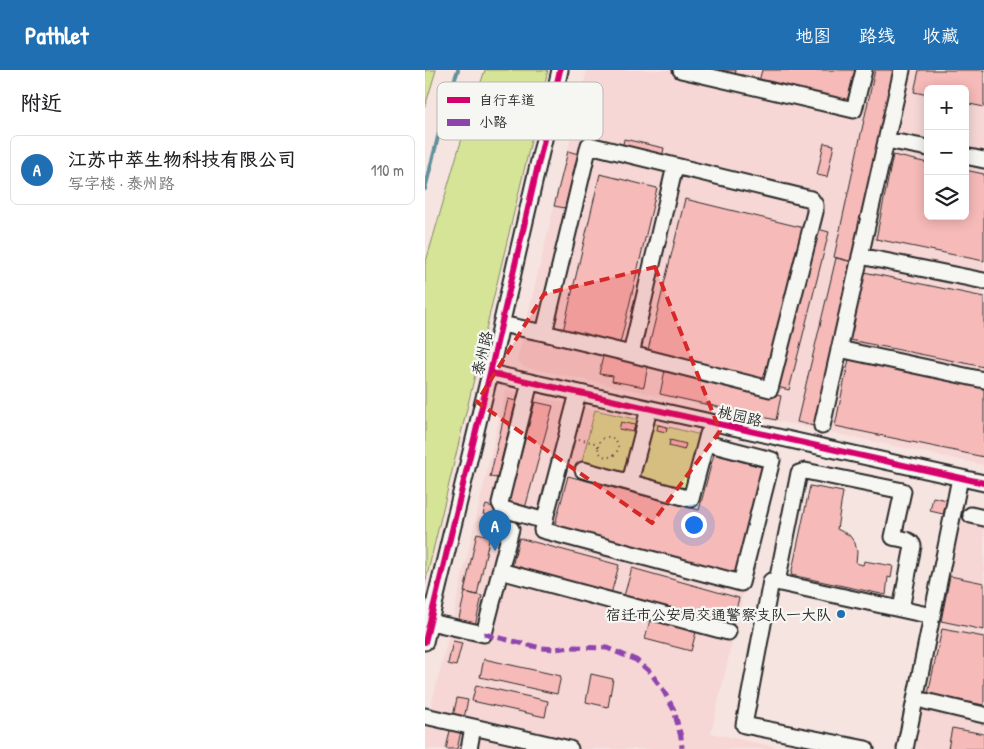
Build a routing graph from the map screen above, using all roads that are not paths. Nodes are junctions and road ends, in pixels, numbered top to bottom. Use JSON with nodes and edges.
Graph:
{"nodes":[{"id":1,"x":681,"y":70,"type":"edge"},
{"id":2,"x":864,"y":70,"type":"edge"},
{"id":3,"x":902,"y":70,"type":"edge"},
{"id":4,"x":544,"y":140,"type":"edge"},
{"id":5,"x":886,"y":140,"type":"junction"},
{"id":6,"x":924,"y":147,"type":"edge"},
{"id":7,"x":969,"y":157,"type":"edge"},
{"id":8,"x":984,"y":160,"type":"edge"},
{"id":9,"x":675,"y":166,"type":"junction"},
{"id":10,"x":860,"y":256,"type":"junction"},
{"id":11,"x":984,"y":281,"type":"edge"},
{"id":12,"x":501,"y":324,"type":"junction"},
{"id":13,"x":543,"y":333,"type":"junction"},
{"id":14,"x":839,"y":349,"type":"junction"},
{"id":15,"x":631,"y":354,"type":"junction"},
{"id":16,"x":490,"y":373,"type":"junction"},
{"id":17,"x":984,"y":380,"type":"edge"},
{"id":18,"x":530,"y":382,"type":"junction"},
{"id":19,"x":579,"y":393,"type":"junction"},
{"id":20,"x":649,"y":409,"type":"junction"},
{"id":21,"x":711,"y":422,"type":"junction"},
{"id":22,"x":822,"y":426,"type":"dead end"},
{"id":23,"x":777,"y":437,"type":"junction"},
{"id":24,"x":706,"y":443,"type":"junction"},
{"id":25,"x":772,"y":460,"type":"junction"},
{"id":26,"x":583,"y":470,"type":"dead end"},
{"id":27,"x":960,"y":478,"type":"junction"},
{"id":28,"x":630,"y":482,"type":"junction"},
{"id":29,"x":984,"y":483,"type":"edge"},
{"id":30,"x":545,"y":521,"type":"junction"},
{"id":31,"x":511,"y":529,"type":"dead end"},
{"id":32,"x":500,"y":571,"type":"junction"},
{"id":33,"x":777,"y":582,"type":"junction"},
{"id":34,"x":901,"y":609,"type":"junction"},
{"id":35,"x":932,"y":616,"type":"junction"},
{"id":36,"x":430,"y":622,"type":"junction"},
{"id":37,"x":728,"y":632,"type":"dead end"},
{"id":38,"x":425,"y":642,"type":"edge"},
{"id":39,"x":925,"y":702,"type":"dead end"},
{"id":40,"x":984,"y":715,"type":"edge"},
{"id":41,"x":425,"y":716,"type":"edge"},
{"id":42,"x":473,"y":727,"type":"junction"},
{"id":43,"x":469,"y":749,"type":"edge"},
{"id":44,"x":570,"y":749,"type":"edge"},
{"id":45,"x":866,"y":749,"type":"edge"},
{"id":46,"x":905,"y":749,"type":"edge"}],
"edges":[{"from":1,"to":2,"type":"street"},
{"from":3,"to":5,"type":"street"},
{"from":4,"to":12,"type":"street","name":"泰州路"},
{"from":5,"to":6,"type":"street"},
{"from":5,"to":10,"type":"street"},
{"from":7,"to":8,"type":"street"},
{"from":9,"to":13,"type":"street"},
{"from":9,"to":15,"type":"street"},
{"from":9,"to":15,"type":"street"},
{"from":10,"to":11,"type":"street"},
{"from":10,"to":14,"type":"street"},
{"from":12,"to":13,"type":"street"},
{"from":12,"to":16,"type":"street","name":"泰州路"},
{"from":13,"to":15,"type":"street"},
{"from":14,"to":17,"type":"street"},
{"from":14,"to":22,"type":"street"},
{"from":16,"to":18,"type":"street","name":"桃园路"},
{"from":16,"to":36,"type":"street","name":"泰州路"},
{"from":18,"to":19,"type":"street","name":"桃园路"},
{"from":18,"to":30,"type":"street"},
{"from":19,"to":20,"type":"street","name":"桃园路"},
{"from":19,"to":30,"type":"street"},
{"from":20,"to":21,"type":"street","name":"桃园路"},
{"from":20,"to":28,"type":"street"},
{"from":21,"to":23,"type":"street","name":"桃园路"},
{"from":21,"to":24,"type":"street"},
{"from":23,"to":25,"type":"street"},
{"from":23,"to":27,"type":"street","name":"桃园路"},
{"from":24,"to":25,"type":"street"},
{"from":24,"to":28,"type":"street"},
{"from":25,"to":30,"type":"street"},
{"from":26,"to":28,"type":"street"},
{"from":27,"to":29,"type":"street","name":"桃园路"},
{"from":27,"to":35,"type":"street"},
{"from":31,"to":32,"type":"street"},
{"from":32,"to":36,"type":"street"},
{"from":32,"to":37,"type":"street"},
{"from":33,"to":34,"type":"street"},
{"from":33,"to":34,"type":"street"},
{"from":33,"to":45,"type":"street"},
{"from":34,"to":35,"type":"street"},
{"from":35,"to":46,"type":"street"},
{"from":36,"to":38,"type":"street","name":"泰州路"},
{"from":39,"to":40,"type":"street"},
{"from":41,"to":42,"type":"street"},
{"from":42,"to":43,"type":"street"},
{"from":42,"to":44,"type":"street"}]}
